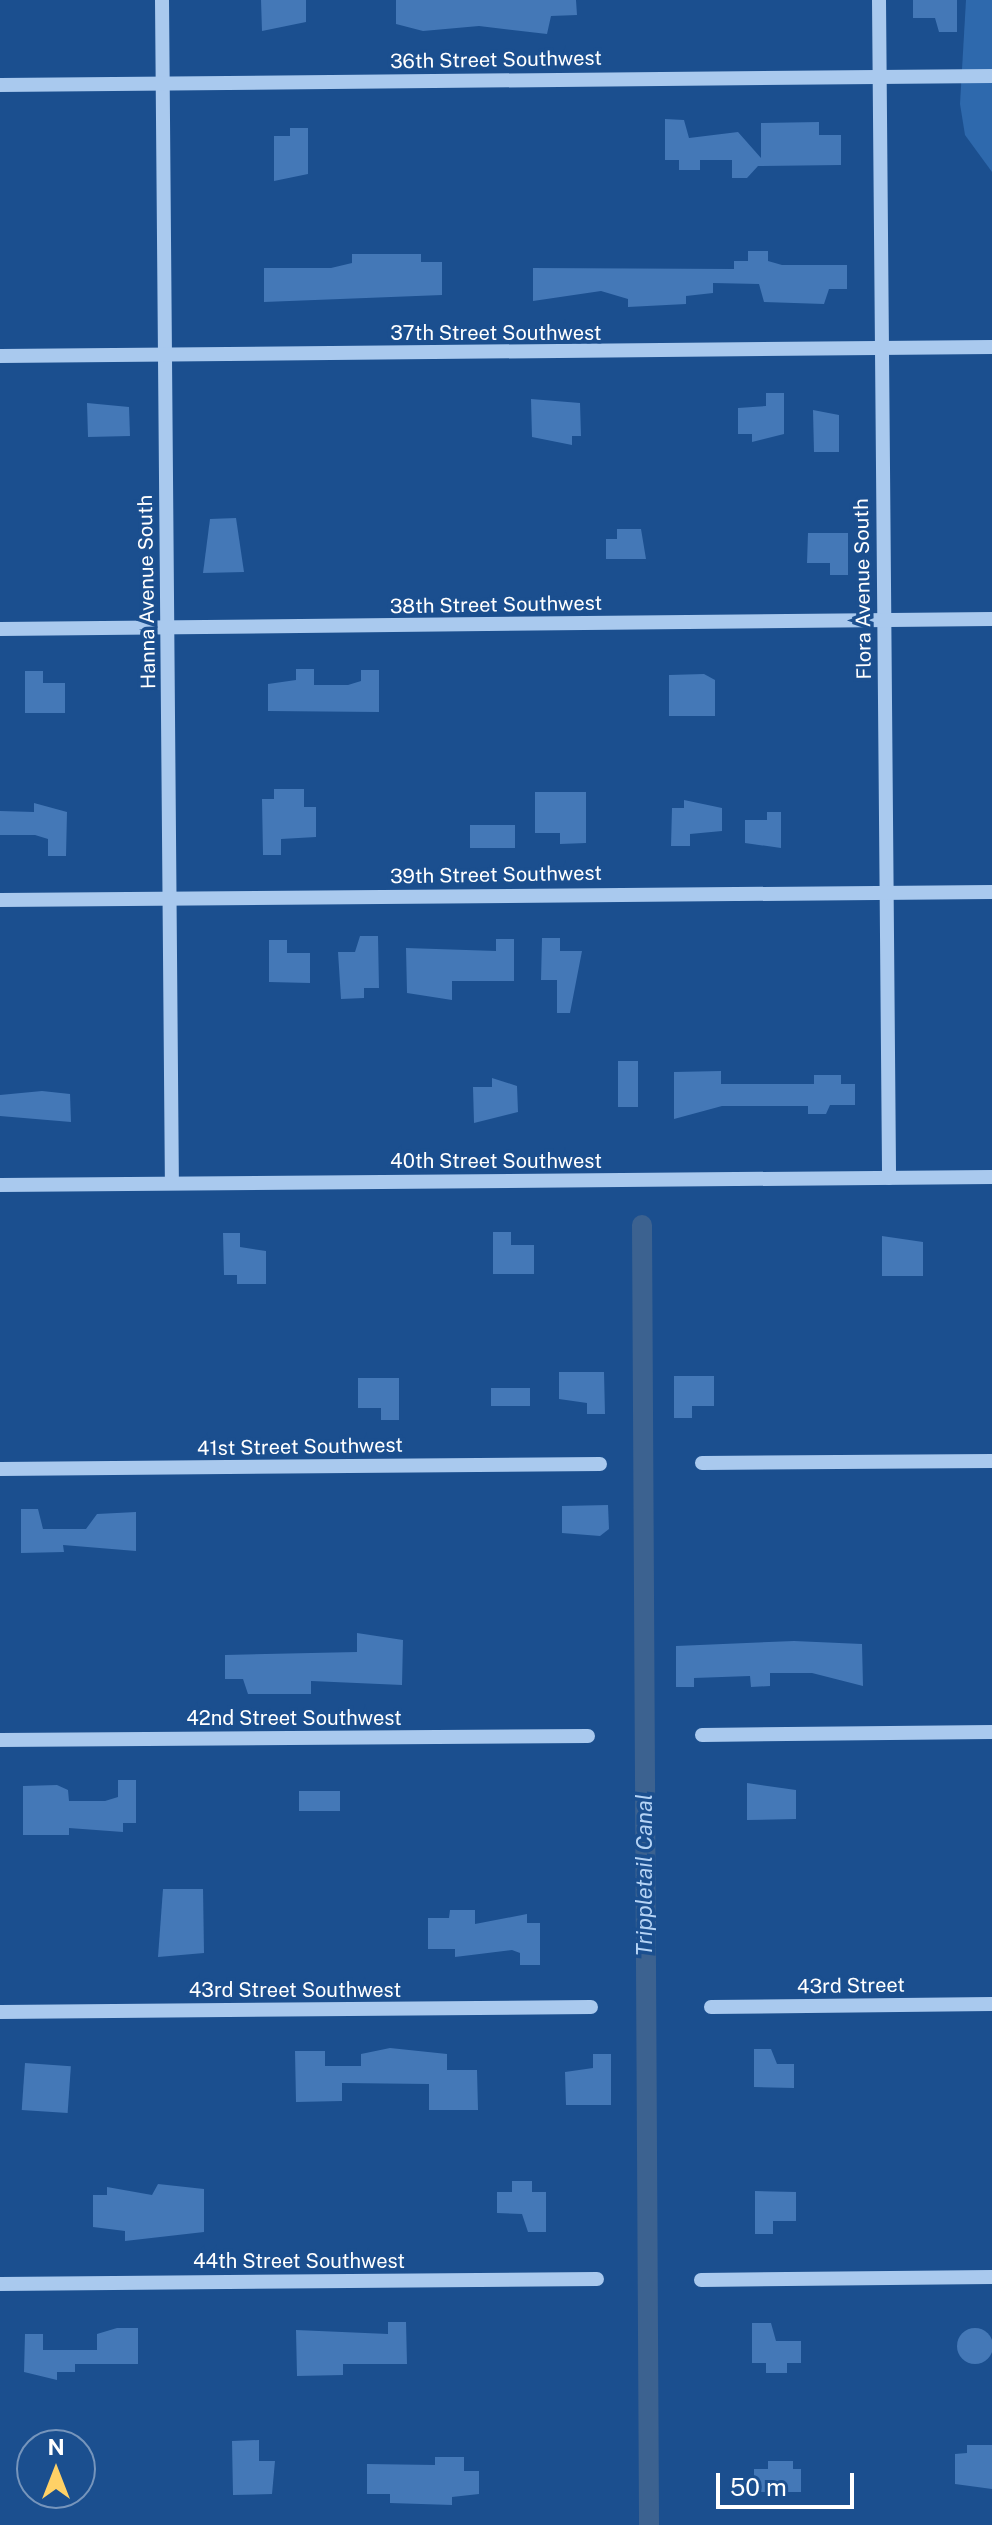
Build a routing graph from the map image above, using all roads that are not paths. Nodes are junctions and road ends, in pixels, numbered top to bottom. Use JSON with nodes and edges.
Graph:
{"nodes":[{"id":1,"x":162,"y":0,"type":"edge"},
{"id":2,"x":879,"y":0,"type":"edge"},
{"id":3,"x":880,"y":76,"type":"junction"},
{"id":4,"x":992,"y":76,"type":"edge"},
{"id":5,"x":163,"y":84,"type":"junction"},
{"id":6,"x":0,"y":85,"type":"edge"},
{"id":7,"x":992,"y":347,"type":"edge"},
{"id":8,"x":880,"y":349,"type":"junction"},
{"id":9,"x":165,"y":355,"type":"junction"},
{"id":10,"x":0,"y":356,"type":"edge"},
{"id":11,"x":884,"y":619,"type":"junction"},
{"id":12,"x":992,"y":619,"type":"edge"},
{"id":13,"x":168,"y":628,"type":"junction"},
{"id":14,"x":0,"y":629,"type":"edge"},
{"id":15,"x":886,"y":892,"type":"junction"},
{"id":16,"x":992,"y":892,"type":"edge"},
{"id":17,"x":170,"y":898,"type":"junction"},
{"id":18,"x":0,"y":900,"type":"edge"},
{"id":19,"x":992,"y":1177,"type":"edge"},
{"id":20,"x":889,"y":1178,"type":"junction"},
{"id":21,"x":172,"y":1183,"type":"junction"},
{"id":22,"x":0,"y":1185,"type":"edge"},
{"id":23,"x":992,"y":1461,"type":"edge"},
{"id":24,"x":702,"y":1463,"type":"dead end"},
{"id":25,"x":600,"y":1464,"type":"dead end"},
{"id":26,"x":0,"y":1469,"type":"edge"},
{"id":27,"x":992,"y":1732,"type":"edge"},
{"id":28,"x":702,"y":1735,"type":"dead end"},
{"id":29,"x":588,"y":1736,"type":"dead end"},
{"id":30,"x":0,"y":1740,"type":"edge"},
{"id":31,"x":992,"y":2004,"type":"edge"},
{"id":32,"x":591,"y":2007,"type":"dead end"},
{"id":33,"x":711,"y":2007,"type":"dead end"},
{"id":34,"x":0,"y":2012,"type":"edge"},
{"id":35,"x":992,"y":2277,"type":"edge"},
{"id":36,"x":597,"y":2279,"type":"dead end"},
{"id":37,"x":701,"y":2280,"type":"dead end"},
{"id":38,"x":0,"y":2284,"type":"edge"}],
"edges":[{"from":1,"to":5,"type":"street","name":"Hanna Avenue South"},
{"from":2,"to":3,"type":"street","name":"Flora Avenue South"},
{"from":3,"to":4,"type":"street","name":"36th Street Southwest"},
{"from":3,"to":5,"type":"street","name":"36th Street Southwest"},
{"from":3,"to":8,"type":"street","name":"Flora Avenue South"},
{"from":5,"to":6,"type":"street","name":"36th Street Southwest"},
{"from":5,"to":9,"type":"street","name":"Hanna Avenue South"},
{"from":7,"to":8,"type":"street","name":"37th Street Southwest"},
{"from":8,"to":9,"type":"street","name":"37th Street Southwest"},
{"from":8,"to":11,"type":"street","name":"Flora Avenue South"},
{"from":9,"to":10,"type":"street","name":"37th Street Southwest"},
{"from":9,"to":13,"type":"street","name":"Hanna Avenue South"},
{"from":11,"to":12,"type":"street","name":"38th Street Southwest"},
{"from":11,"to":13,"type":"street","name":"38th Street Southwest"},
{"from":11,"to":15,"type":"street","name":"Flora Avenue South"},
{"from":13,"to":14,"type":"street","name":"38th Street Southwest"},
{"from":13,"to":17,"type":"street","name":"Hanna Avenue South"},
{"from":15,"to":16,"type":"street","name":"39th Street Southwest"},
{"from":15,"to":17,"type":"street","name":"39th Street Southwest"},
{"from":15,"to":20,"type":"street","name":"Flora Avenue South"},
{"from":17,"to":18,"type":"street","name":"39th Street Southwest"},
{"from":17,"to":21,"type":"street","name":"Hanna Avenue South"},
{"from":19,"to":20,"type":"street","name":"40th Street Southwest"},
{"from":20,"to":21,"type":"street","name":"40th Street Southwest"},
{"from":21,"to":22,"type":"street","name":"40th Street Southwest"},
{"from":23,"to":24,"type":"street"},
{"from":25,"to":26,"type":"street","name":"41st Street Southwest"},
{"from":27,"to":28,"type":"street"},
{"from":29,"to":30,"type":"street","name":"42nd Street Southwest"},
{"from":31,"to":33,"type":"street","name":"43rd Street"},
{"from":32,"to":34,"type":"street","name":"43rd Street Southwest"},
{"from":35,"to":37,"type":"street"},
{"from":36,"to":38,"type":"street","name":"44th Street Southwest"}]}
